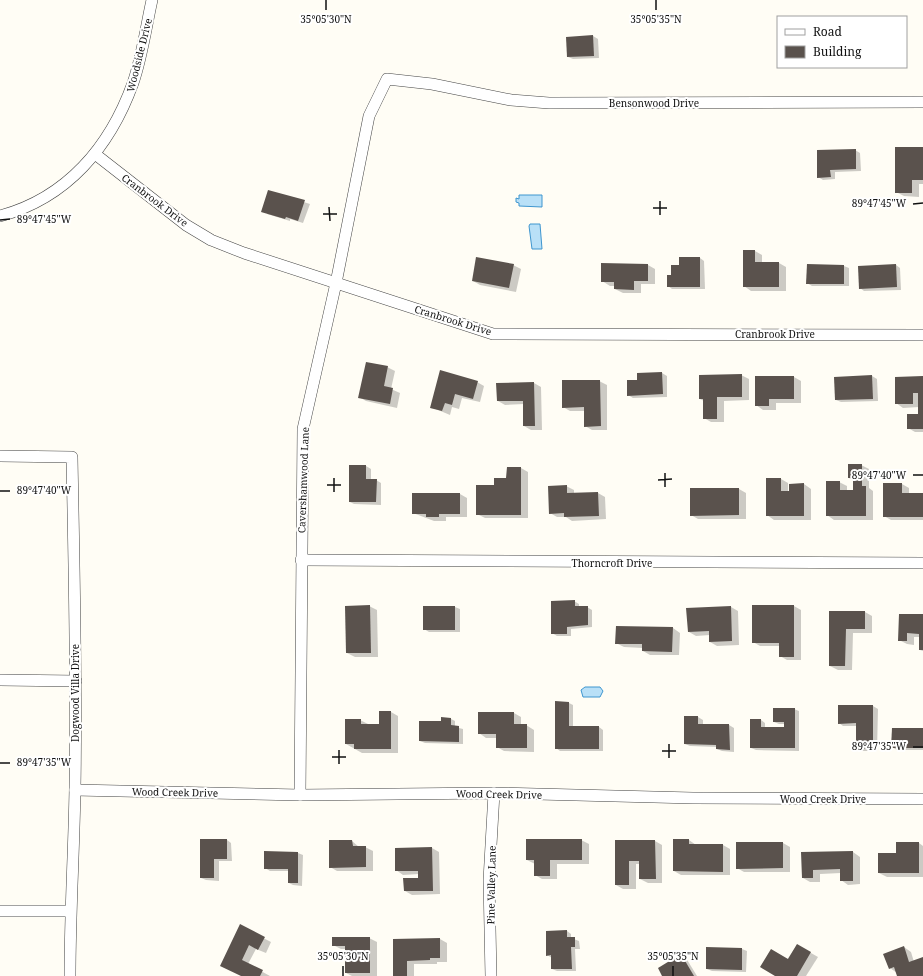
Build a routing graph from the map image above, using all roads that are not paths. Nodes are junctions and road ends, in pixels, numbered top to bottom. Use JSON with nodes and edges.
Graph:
{"nodes":[{"id":1,"x":152,"y":0,"type":"edge"},
{"id":2,"x":388,"y":80,"type":"joint"},
{"id":3,"x":923,"y":102,"type":"edge"},
{"id":4,"x":95,"y":154,"type":"junction"},
{"id":5,"x":0,"y":216,"type":"edge"},
{"id":6,"x":336,"y":283,"type":"junction"},
{"id":7,"x":923,"y":335,"type":"edge"},
{"id":8,"x":0,"y":456,"type":"edge"},
{"id":9,"x":301,"y":560,"type":"junction"},
{"id":10,"x":923,"y":563,"type":"edge"},
{"id":11,"x":0,"y":680,"type":"edge"},
{"id":12,"x":76,"y":681,"type":"junction"},
{"id":13,"x":75,"y":790,"type":"junction"},
{"id":14,"x":494,"y":793,"type":"junction"},
{"id":15,"x":300,"y":795,"type":"junction"},
{"id":16,"x":923,"y":799,"type":"edge"},
{"id":17,"x":0,"y":911,"type":"edge"},
{"id":18,"x":70,"y":912,"type":"junction"},
{"id":19,"x":70,"y":976,"type":"edge"},
{"id":20,"x":490,"y":976,"type":"edge"}],
"edges":[{"from":1,"to":4,"type":"street","name":"Woodside Drive"},
{"from":2,"to":3,"type":"street","name":"Bensonwood Drive"},
{"from":2,"to":6,"type":"street","name":"Cavershamwood Lane"},
{"from":4,"to":5,"type":"street","name":"Woodside Drive"},
{"from":4,"to":6,"type":"street","name":"Cranbrook Drive"},
{"from":6,"to":7,"type":"street","name":"Cranbrook Drive"},
{"from":6,"to":9,"type":"street","name":"Cavershamwood Lane"},
{"from":8,"to":12,"type":"street","name":"Dogwood Villa Drive"},
{"from":9,"to":10,"type":"street","name":"Thorncroft Drive"},
{"from":9,"to":15,"type":"street","name":"Cavershamwood Lane"},
{"from":11,"to":12,"type":"street"},
{"from":12,"to":13,"type":"street","name":"Dogwood Villa Drive"},
{"from":13,"to":15,"type":"street","name":"Wood Creek Drive"},
{"from":13,"to":18,"type":"street","name":"Dogwood Villa Drive"},
{"from":14,"to":15,"type":"street","name":"Wood Creek Drive"},
{"from":14,"to":16,"type":"street","name":"Wood Creek Drive"},
{"from":14,"to":20,"type":"street","name":"Pine Valley Lane"},
{"from":17,"to":18,"type":"street"},
{"from":18,"to":19,"type":"street","name":"Dogwood Villa Drive"}]}
